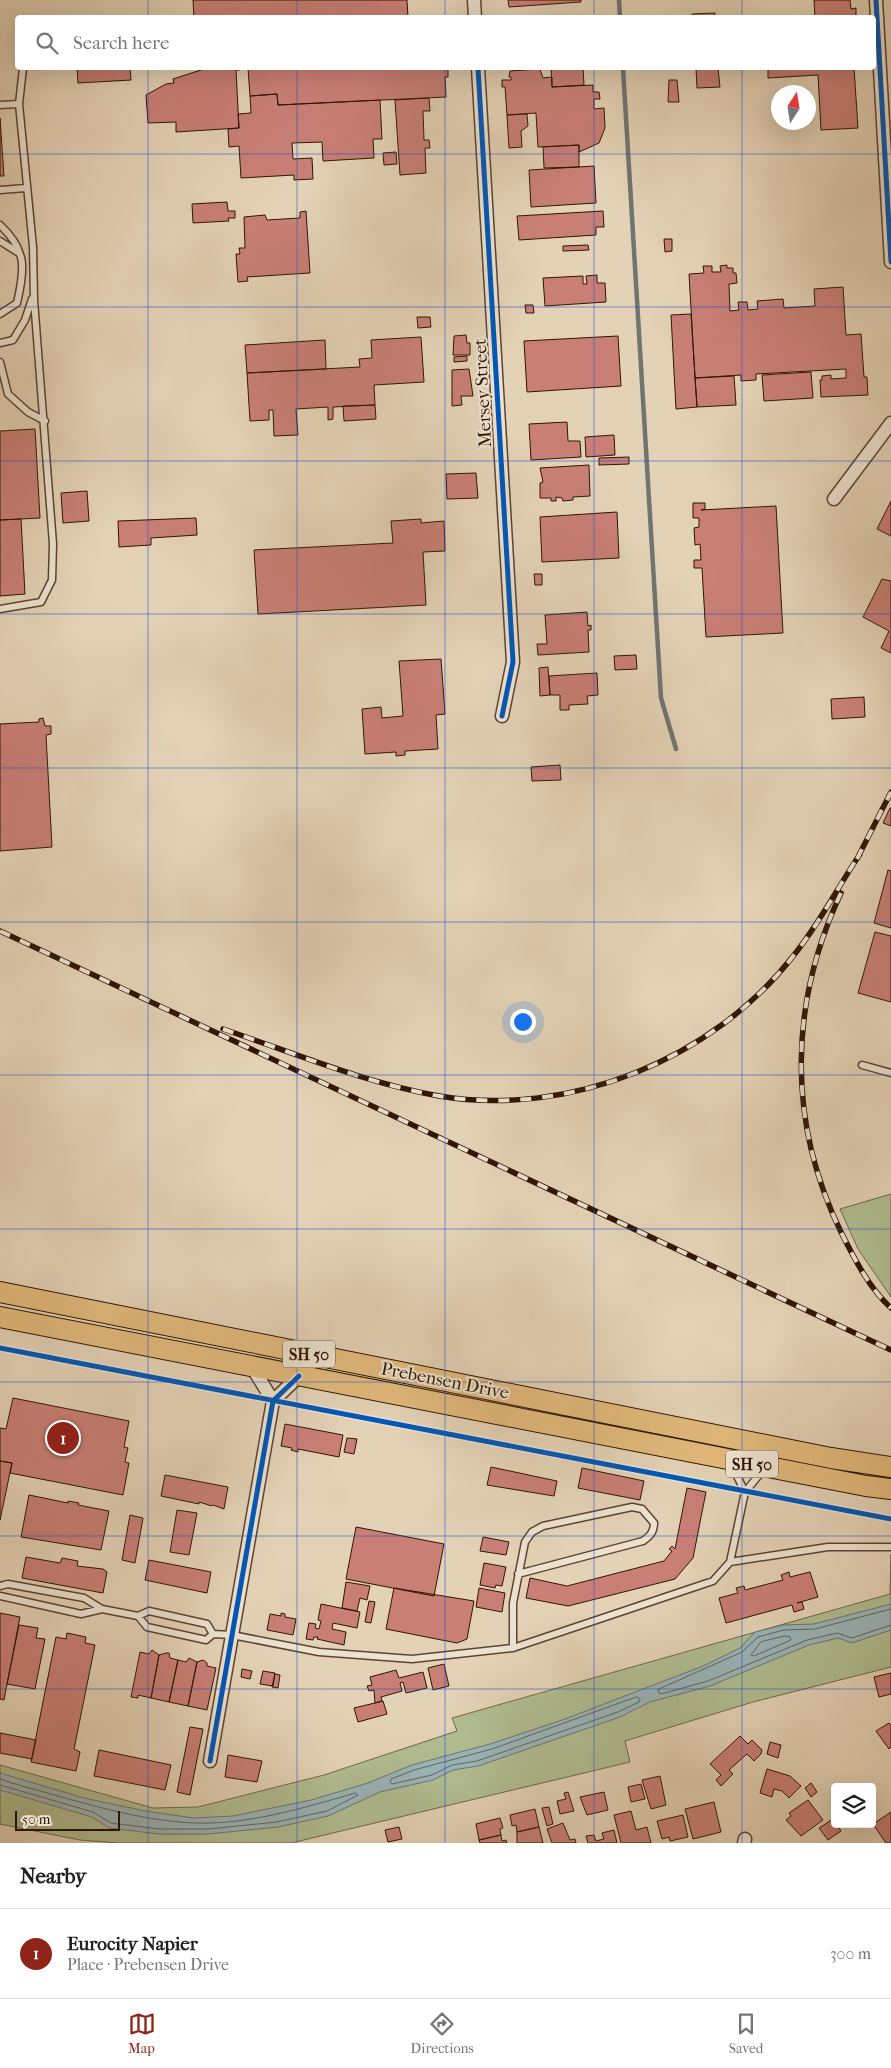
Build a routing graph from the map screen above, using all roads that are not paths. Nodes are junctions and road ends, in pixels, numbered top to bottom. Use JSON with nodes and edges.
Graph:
{"nodes":[{"id":1,"x":474,"y":0,"type":"edge"},
{"id":2,"x":876,"y":0,"type":"edge"},
{"id":3,"x":475,"y":15,"type":"edge"},
{"id":4,"x":23,"y":70,"type":"edge"},
{"id":5,"x":478,"y":70,"type":"edge"},
{"id":6,"x":19,"y":104,"type":"junction"},
{"id":7,"x":0,"y":105,"type":"edge"},
{"id":8,"x":26,"y":188,"type":"junction"},
{"id":9,"x":0,"y":190,"type":"edge"},
{"id":10,"x":0,"y":225,"type":"edge"},
{"id":11,"x":0,"y":241,"type":"edge"},
{"id":12,"x":19,"y":253,"type":"junction"},
{"id":13,"x":891,"y":262,"type":"edge"},
{"id":14,"x":35,"y":282,"type":"junction"},
{"id":15,"x":0,"y":314,"type":"edge"},
{"id":16,"x":0,"y":343,"type":"edge"},
{"id":17,"x":0,"y":362,"type":"edge"},
{"id":18,"x":45,"y":421,"type":"junction"},
{"id":19,"x":891,"y":423,"type":"edge"},
{"id":20,"x":834,"y":498,"type":"dead end"},
{"id":21,"x":0,"y":609,"type":"edge"},
{"id":22,"x":502,"y":716,"type":"dead end"},
{"id":23,"x":862,"y":1066,"type":"dead end"},
{"id":24,"x":891,"y":1073,"type":"edge"},
{"id":25,"x":0,"y":1292,"type":"edge"},
{"id":26,"x":0,"y":1318,"type":"edge"},
{"id":27,"x":252,"y":1367,"type":"junction"},
{"id":28,"x":299,"y":1376,"type":"junction"},
{"id":29,"x":273,"y":1400,"type":"junction"},
{"id":30,"x":728,"y":1459,"type":"junction"},
{"id":31,"x":766,"y":1467,"type":"junction"},
{"id":32,"x":891,"y":1467,"type":"edge"},
{"id":33,"x":891,"y":1490,"type":"edge"},
{"id":34,"x":745,"y":1492,"type":"junction"},
{"id":35,"x":891,"y":1546,"type":"edge"},
{"id":36,"x":730,"y":1562,"type":"junction"},
{"id":37,"x":518,"y":1574,"type":"junction"},
{"id":38,"x":0,"y":1586,"type":"edge"},
{"id":39,"x":0,"y":1596,"type":"edge"},
{"id":40,"x":102,"y":1609,"type":"junction"},
{"id":41,"x":138,"y":1616,"type":"junction"},
{"id":42,"x":213,"y":1634,"type":"junction"},
{"id":43,"x":232,"y":1635,"type":"junction"},
{"id":44,"x":513,"y":1648,"type":"junction"},
{"id":45,"x":210,"y":1761,"type":"dead end"}],
"edges":[{"from":1,"to":3,"type":"street"},
{"from":2,"to":13,"type":"street"},
{"from":4,"to":6,"type":"lane"},
{"from":5,"to":22,"type":"street","name":"Mersey Street"},
{"from":6,"to":7,"type":"lane"},
{"from":6,"to":8,"type":"lane"},
{"from":8,"to":9,"type":"lane"},
{"from":8,"to":14,"type":"lane"},
{"from":10,"to":12,"type":"lane"},
{"from":11,"to":12,"type":"lane"},
{"from":12,"to":15,"type":"lane"},
{"from":14,"to":16,"type":"lane"},
{"from":14,"to":18,"type":"lane"},
{"from":17,"to":18,"type":"lane"},
{"from":18,"to":21,"type":"lane"},
{"from":19,"to":20,"type":"street"},
{"from":23,"to":24,"type":"lane"},
{"from":25,"to":32,"type":"main road","name":"Prebensen Drive","number":"SH 50"},
{"from":26,"to":27,"type":"main road","name":"Prebensen Drive","number":"SH 50"},
{"from":27,"to":28,"type":"main road","name":"Prebensen Drive","number":"SH 50"},
{"from":27,"to":29,"type":"street"},
{"from":28,"to":29,"type":"street"},
{"from":28,"to":30,"type":"main road","name":"Prebensen Drive","number":"SH 50"},
{"from":29,"to":43,"type":"street"},
{"from":30,"to":31,"type":"main road","name":"Prebensen Drive","number":"SH 50"},
{"from":30,"to":34,"type":"lane"},
{"from":31,"to":33,"type":"main road","name":"Prebensen Drive","number":"SH 50"},
{"from":31,"to":34,"type":"lane"},
{"from":34,"to":36,"type":"lane"},
{"from":35,"to":36,"type":"lane"},
{"from":36,"to":44,"type":"lane"},
{"from":37,"to":37,"type":"lane"},
{"from":37,"to":44,"type":"lane"},
{"from":38,"to":40,"type":"lane"},
{"from":39,"to":40,"type":"lane"},
{"from":40,"to":41,"type":"lane"},
{"from":41,"to":42,"type":"lane"},
{"from":41,"to":42,"type":"lane"},
{"from":42,"to":43,"type":"lane"},
{"from":43,"to":44,"type":"lane"},
{"from":43,"to":45,"type":"street"}]}
